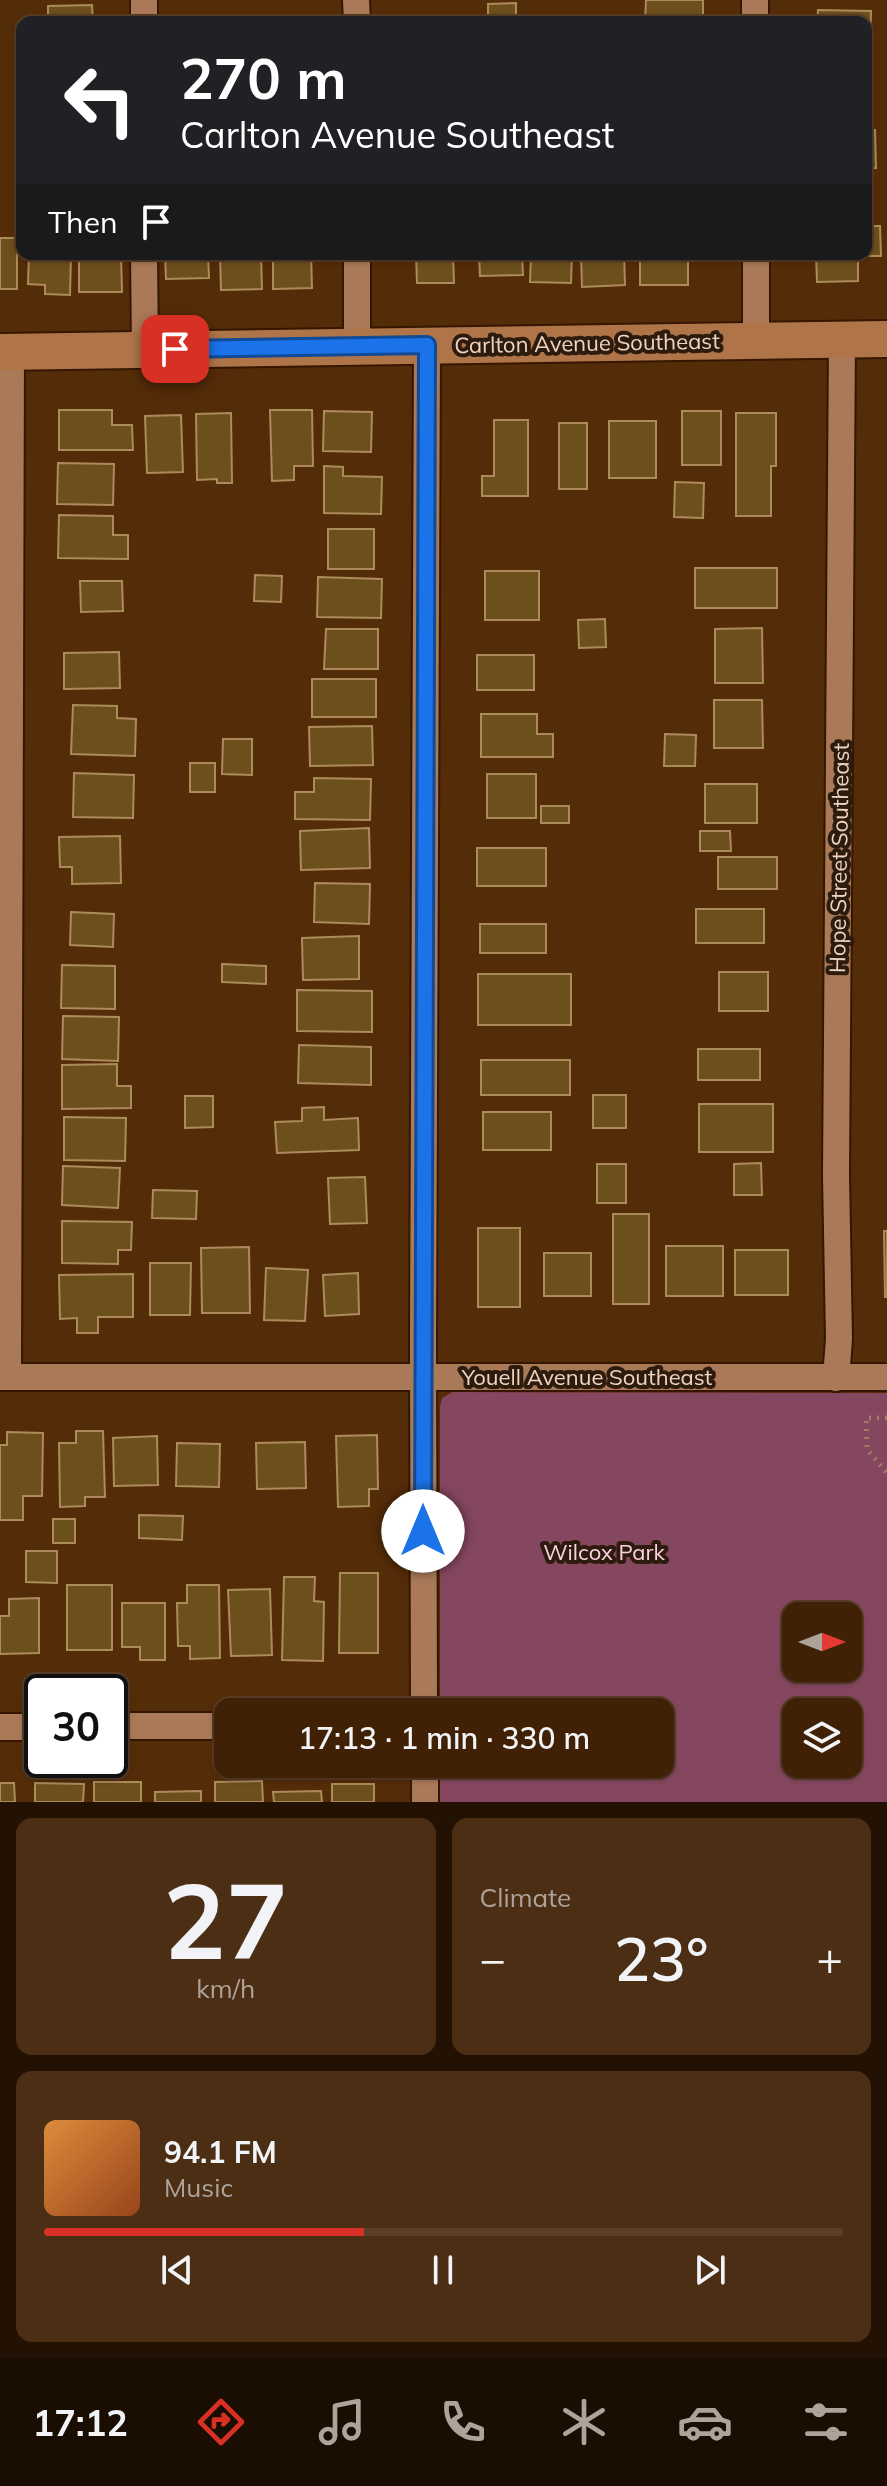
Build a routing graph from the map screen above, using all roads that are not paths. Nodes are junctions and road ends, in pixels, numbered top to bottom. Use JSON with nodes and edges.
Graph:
{"nodes":[{"id":1,"x":144,"y":260,"type":"edge"},
{"id":2,"x":357,"y":260,"type":"edge"},
{"id":3,"x":756,"y":260,"type":"edge"},
{"id":4,"x":842,"y":339,"type":"junction"},
{"id":5,"x":887,"y":339,"type":"edge"},
{"id":6,"x":756,"y":340,"type":"junction"},
{"id":7,"x":427,"y":345,"type":"junction"},
{"id":8,"x":357,"y":346,"type":"junction"},
{"id":9,"x":145,"y":350,"type":"junction"},
{"id":10,"x":6,"y":352,"type":"edge"},
{"id":11,"x":423,"y":1376,"type":"junction"},
{"id":12,"x":4,"y":1377,"type":"edge"},
{"id":13,"x":887,"y":1377,"type":"edge"},
{"id":14,"x":836,"y":1378,"type":"junction"},
{"id":15,"x":424,"y":1698,"type":"edge"},
{"id":16,"x":128,"y":1726,"type":"edge"},
{"id":17,"x":214,"y":1726,"type":"edge"},
{"id":18,"x":0,"y":1727,"type":"edge"},
{"id":19,"x":24,"y":1727,"type":"edge"},
{"id":20,"x":425,"y":1778,"type":"edge"},
{"id":21,"x":425,"y":1802,"type":"edge"}],
"edges":[{"from":1,"to":9,"type":"street"},
{"from":2,"to":8,"type":"street"},
{"from":3,"to":6,"type":"street"},
{"from":4,"to":5,"type":"street","name":"Carlton Avenue Southeast"},
{"from":4,"to":6,"type":"street","name":"Carlton Avenue Southeast"},
{"from":4,"to":14,"type":"street","name":"Hope Street Southeast"},
{"from":6,"to":7,"type":"street","name":"Carlton Avenue Southeast"},
{"from":7,"to":8,"type":"street","name":"Carlton Avenue Southeast"},
{"from":7,"to":11,"type":"street"},
{"from":8,"to":9,"type":"street","name":"Carlton Avenue Southeast"},
{"from":9,"to":10,"type":"street","name":"Carlton Avenue Southeast"},
{"from":10,"to":12,"type":"street"},
{"from":11,"to":12,"type":"street","name":"Youell Avenue Southeast"},
{"from":11,"to":14,"type":"street","name":"Youell Avenue Southeast"},
{"from":11,"to":15,"type":"street"},
{"from":13,"to":14,"type":"street","name":"Youell Avenue Southeast"},
{"from":16,"to":17,"type":"street"},
{"from":18,"to":19,"type":"street"},
{"from":20,"to":21,"type":"street"}]}
